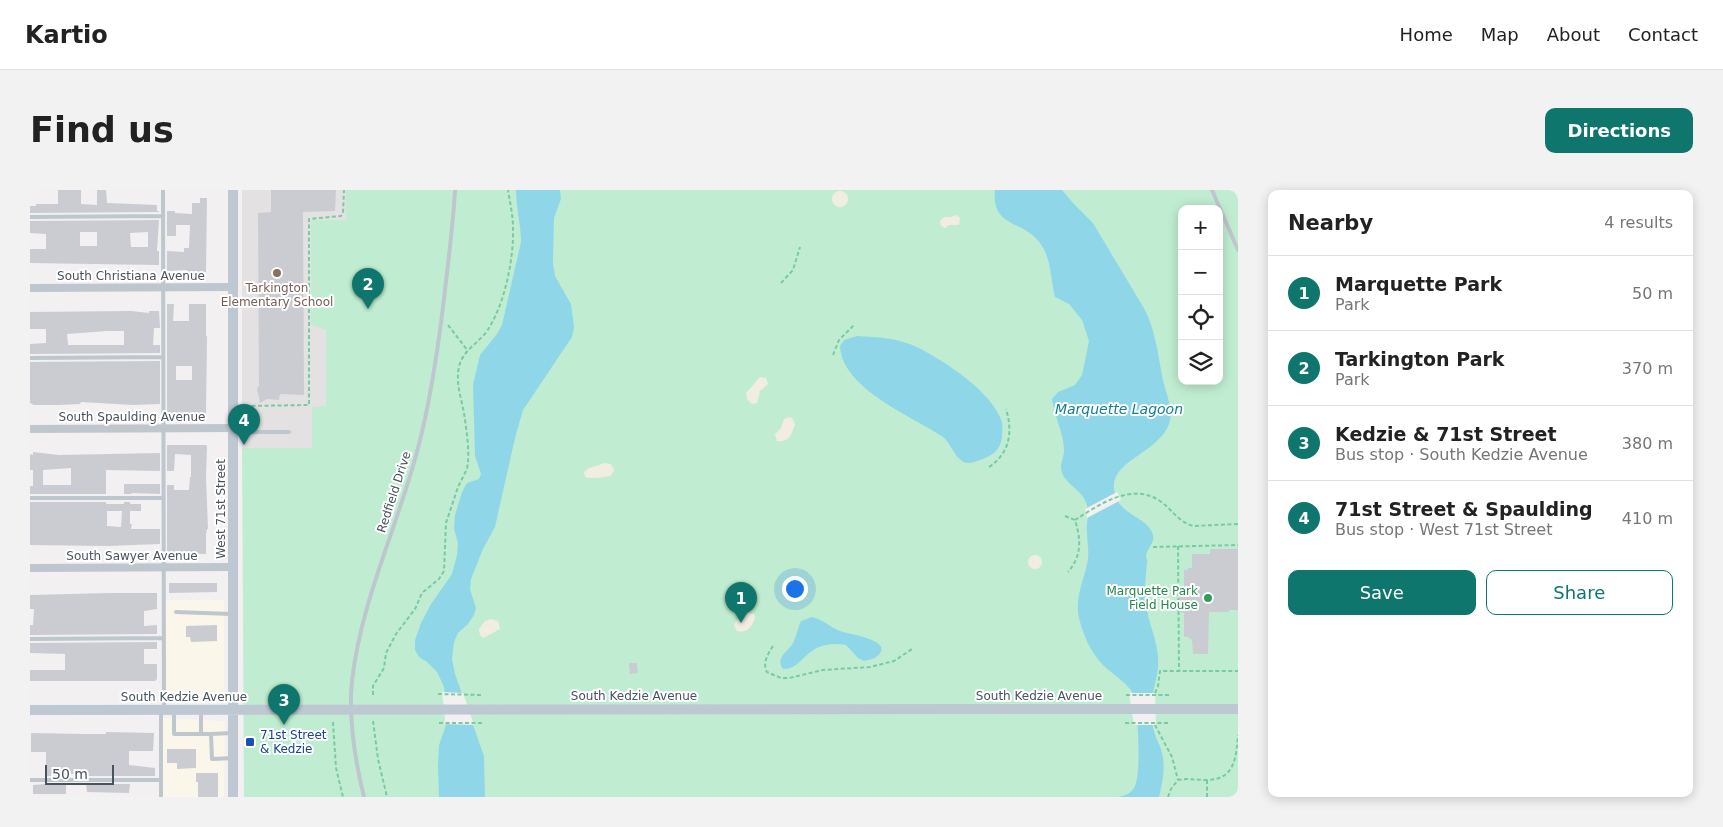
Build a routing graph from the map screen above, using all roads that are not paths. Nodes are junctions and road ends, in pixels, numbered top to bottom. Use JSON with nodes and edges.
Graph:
{"nodes":[{"id":1,"x":163,"y":190,"type":"edge"},
{"id":2,"x":233,"y":190,"type":"edge"},
{"id":3,"x":455,"y":190,"type":"edge"},
{"id":4,"x":1212,"y":190,"type":"edge"},
{"id":5,"x":163,"y":216,"type":"junction"},
{"id":6,"x":30,"y":217,"type":"edge"},
{"id":7,"x":1238,"y":250,"type":"edge"},
{"id":8,"x":233,"y":287,"type":"junction"},
{"id":9,"x":30,"y":288,"type":"edge"},
{"id":10,"x":163,"y":288,"type":"junction"},
{"id":11,"x":163,"y":357,"type":"junction"},
{"id":12,"x":30,"y":358,"type":"edge"},
{"id":13,"x":30,"y":428,"type":"edge"},
{"id":14,"x":163,"y":428,"type":"junction"},
{"id":15,"x":233,"y":428,"type":"junction"},
{"id":16,"x":289,"y":432,"type":"dead end"},
{"id":17,"x":30,"y":498,"type":"edge"},
{"id":18,"x":163,"y":498,"type":"junction"},
{"id":19,"x":164,"y":567,"type":"junction"},
{"id":20,"x":233,"y":567,"type":"junction"},
{"id":21,"x":30,"y":568,"type":"edge"},
{"id":22,"x":176,"y":612,"type":"dead end"},
{"id":23,"x":234,"y":614,"type":"junction"},
{"id":24,"x":164,"y":638,"type":"junction"},
{"id":25,"x":30,"y":639,"type":"edge"},
{"id":26,"x":166,"y":709,"type":"junction"},
{"id":27,"x":201,"y":709,"type":"junction"},
{"id":28,"x":233,"y":709,"type":"junction"},
{"id":29,"x":1238,"y":709,"type":"edge"},
{"id":30,"x":30,"y":710,"type":"edge"},
{"id":31,"x":351,"y":710,"type":"junction"},
{"id":32,"x":200,"y":734,"type":"junction"},
{"id":33,"x":211,"y":734,"type":"junction"},
{"id":34,"x":233,"y":734,"type":"junction"},
{"id":35,"x":233,"y":758,"type":"junction"},
{"id":36,"x":30,"y":780,"type":"edge"},
{"id":37,"x":161,"y":780,"type":"junction"},
{"id":38,"x":161,"y":797,"type":"edge"},
{"id":39,"x":233,"y":797,"type":"edge"},
{"id":40,"x":364,"y":797,"type":"edge"}],
"edges":[{"from":1,"to":5,"type":"lane"},
{"from":2,"to":8,"type":"main road","name":"West 71st Street"},
{"from":3,"to":31,"type":"lane","name":"Redfield Drive"},
{"from":4,"to":7,"type":"lane"},
{"from":5,"to":6,"type":"lane"},
{"from":5,"to":10,"type":"lane"},
{"from":8,"to":10,"type":"street","name":"South Christiana Avenue"},
{"from":8,"to":15,"type":"main road","name":"West 71st Street"},
{"from":9,"to":10,"type":"street","name":"South Christiana Avenue"},
{"from":10,"to":11,"type":"lane"},
{"from":11,"to":12,"type":"lane"},
{"from":11,"to":14,"type":"lane"},
{"from":13,"to":14,"type":"street","name":"South Spaulding Avenue"},
{"from":14,"to":15,"type":"street","name":"South Spaulding Avenue"},
{"from":14,"to":18,"type":"lane"},
{"from":15,"to":16,"type":"lane"},
{"from":15,"to":20,"type":"main road","name":"West 71st Street"},
{"from":17,"to":18,"type":"lane"},
{"from":18,"to":19,"type":"lane"},
{"from":19,"to":20,"type":"street","name":"South Sawyer Avenue"},
{"from":19,"to":21,"type":"street","name":"South Sawyer Avenue"},
{"from":19,"to":24,"type":"lane"},
{"from":20,"to":23,"type":"main road","name":"West 71st Street"},
{"from":22,"to":23,"type":"lane"},
{"from":23,"to":28,"type":"main road","name":"West 71st Street"},
{"from":24,"to":25,"type":"lane"},
{"from":24,"to":26,"type":"lane"},
{"from":26,"to":27,"type":"main road","name":"South Kedzie Avenue"},
{"from":26,"to":30,"type":"main road","name":"South Kedzie Avenue"},
{"from":26,"to":32,"type":"lane"},
{"from":26,"to":37,"type":"lane"},
{"from":27,"to":28,"type":"main road","name":"South Kedzie Avenue"},
{"from":27,"to":32,"type":"lane"},
{"from":28,"to":31,"type":"main road","name":"South Kedzie Avenue"},
{"from":28,"to":34,"type":"main road","name":"West 71st Street"},
{"from":29,"to":31,"type":"main road","name":"South Kedzie Avenue","bridge":true},
{"from":31,"to":40,"type":"lane","name":"Redfield Drive"},
{"from":32,"to":33,"type":"lane"},
{"from":33,"to":34,"type":"lane"},
{"from":33,"to":35,"type":"lane"},
{"from":34,"to":35,"type":"main road","name":"West 71st Street"},
{"from":35,"to":39,"type":"main road","name":"West 71st Street"},
{"from":36,"to":37,"type":"lane"},
{"from":37,"to":38,"type":"lane"}]}
